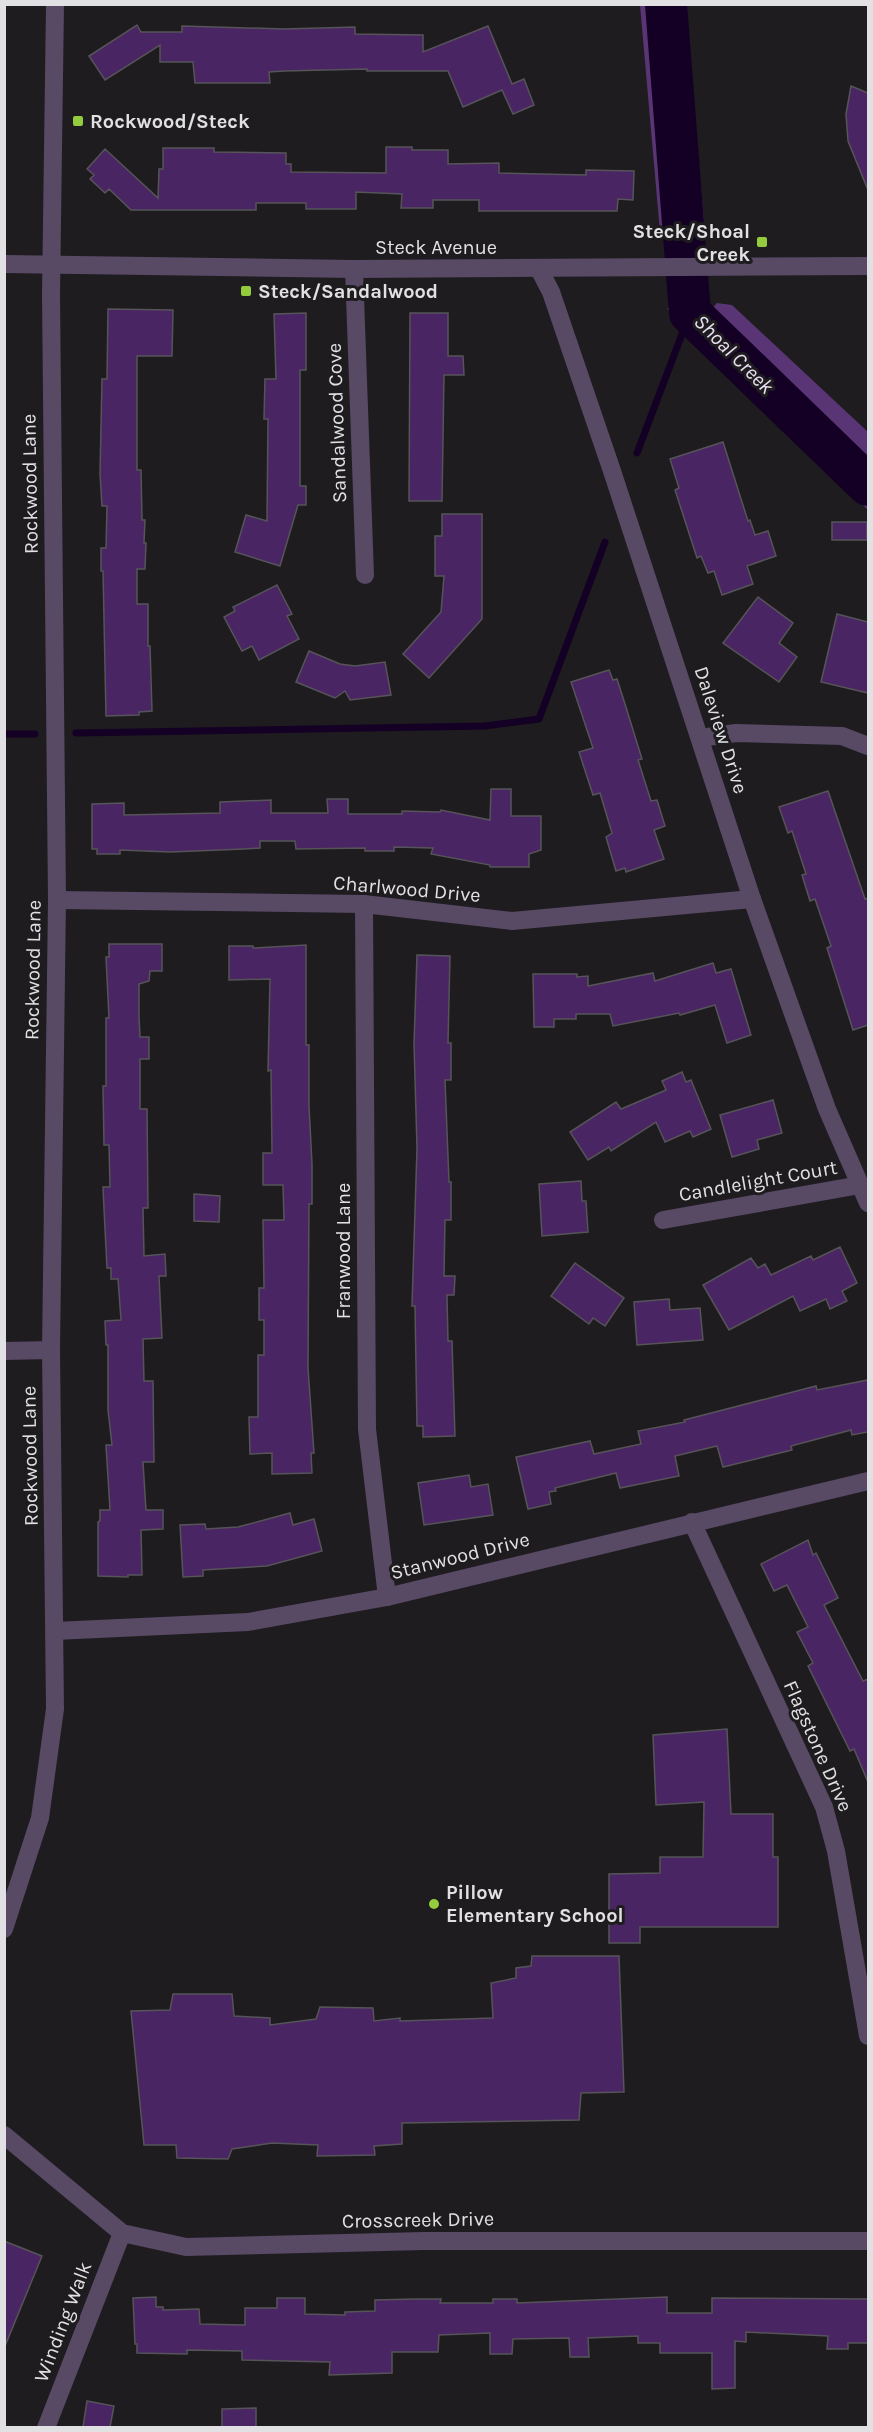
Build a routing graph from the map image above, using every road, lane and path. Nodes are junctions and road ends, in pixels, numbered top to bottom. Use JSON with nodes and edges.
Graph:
{"nodes":[{"id":1,"x":55,"y":4,"type":"edge"},
{"id":2,"x":4,"y":264,"type":"edge"},
{"id":3,"x":51,"y":264,"type":"junction"},
{"id":4,"x":868,"y":266,"type":"edge"},
{"id":5,"x":354,"y":269,"type":"junction"},
{"id":6,"x":539,"y":269,"type":"junction"},
{"id":7,"x":365,"y":575,"type":"dead end"},
{"id":8,"x":700,"y":738,"type":"junction"},
{"id":9,"x":868,"y":746,"type":"edge"},
{"id":10,"x":752,"y":898,"type":"junction"},
{"id":11,"x":57,"y":900,"type":"junction"},
{"id":12,"x":364,"y":904,"type":"junction"},
{"id":13,"x":860,"y":1185,"type":"junction"},
{"id":14,"x":868,"y":1203,"type":"edge"},
{"id":15,"x":663,"y":1220,"type":"dead end"},
{"id":16,"x":51,"y":1350,"type":"junction"},
{"id":17,"x":4,"y":1351,"type":"edge"},
{"id":18,"x":868,"y":1481,"type":"edge"},
{"id":19,"x":692,"y":1522,"type":"junction"},
{"id":20,"x":387,"y":1597,"type":"junction"},
{"id":21,"x":56,"y":1631,"type":"junction"},
{"id":22,"x":4,"y":1929,"type":"edge"},
{"id":23,"x":868,"y":2036,"type":"edge"},
{"id":24,"x":4,"y":2135,"type":"edge"},
{"id":25,"x":122,"y":2233,"type":"junction"},
{"id":26,"x":868,"y":2241,"type":"edge"},
{"id":27,"x":46,"y":2427,"type":"edge"}],
"edges":[{"from":1,"to":3,"type":"street","name":"Rockwood Lane"},
{"from":2,"to":3,"type":"street","name":"Steck Avenue"},
{"from":3,"to":5,"type":"street","name":"Steck Avenue"},
{"from":3,"to":11,"type":"street","name":"Rockwood Lane"},
{"from":4,"to":6,"type":"street","name":"Steck Avenue"},
{"from":5,"to":6,"type":"street","name":"Steck Avenue"},
{"from":5,"to":7,"type":"street","name":"Sandalwood Cove"},
{"from":6,"to":8,"type":"street","name":"Daleview Drive"},
{"from":8,"to":9,"type":"street"},
{"from":8,"to":10,"type":"street","name":"Daleview Drive"},
{"from":10,"to":12,"type":"street","name":"Charlwood Drive"},
{"from":10,"to":13,"type":"street","name":"Daleview Drive"},
{"from":11,"to":12,"type":"street","name":"Charlwood Drive"},
{"from":11,"to":16,"type":"street","name":"Rockwood Lane"},
{"from":12,"to":20,"type":"street","name":"Franwood Lane"},
{"from":13,"to":14,"type":"street","name":"Daleview Drive"},
{"from":13,"to":15,"type":"street","name":"Candlelight Court"},
{"from":16,"to":17,"type":"street"},
{"from":16,"to":21,"type":"street","name":"Rockwood Lane"},
{"from":18,"to":19,"type":"street","name":"Stanwood Drive"},
{"from":19,"to":20,"type":"street","name":"Stanwood Drive"},
{"from":19,"to":23,"type":"street","name":"Flagstone Drive"},
{"from":20,"to":21,"type":"street","name":"Stanwood Drive"},
{"from":21,"to":22,"type":"street","name":"Rockwood Lane"},
{"from":24,"to":25,"type":"street","name":"Crosscreek Drive"},
{"from":25,"to":26,"type":"street","name":"Crosscreek Drive"},
{"from":25,"to":27,"type":"street","name":"Winding Walk"}]}
